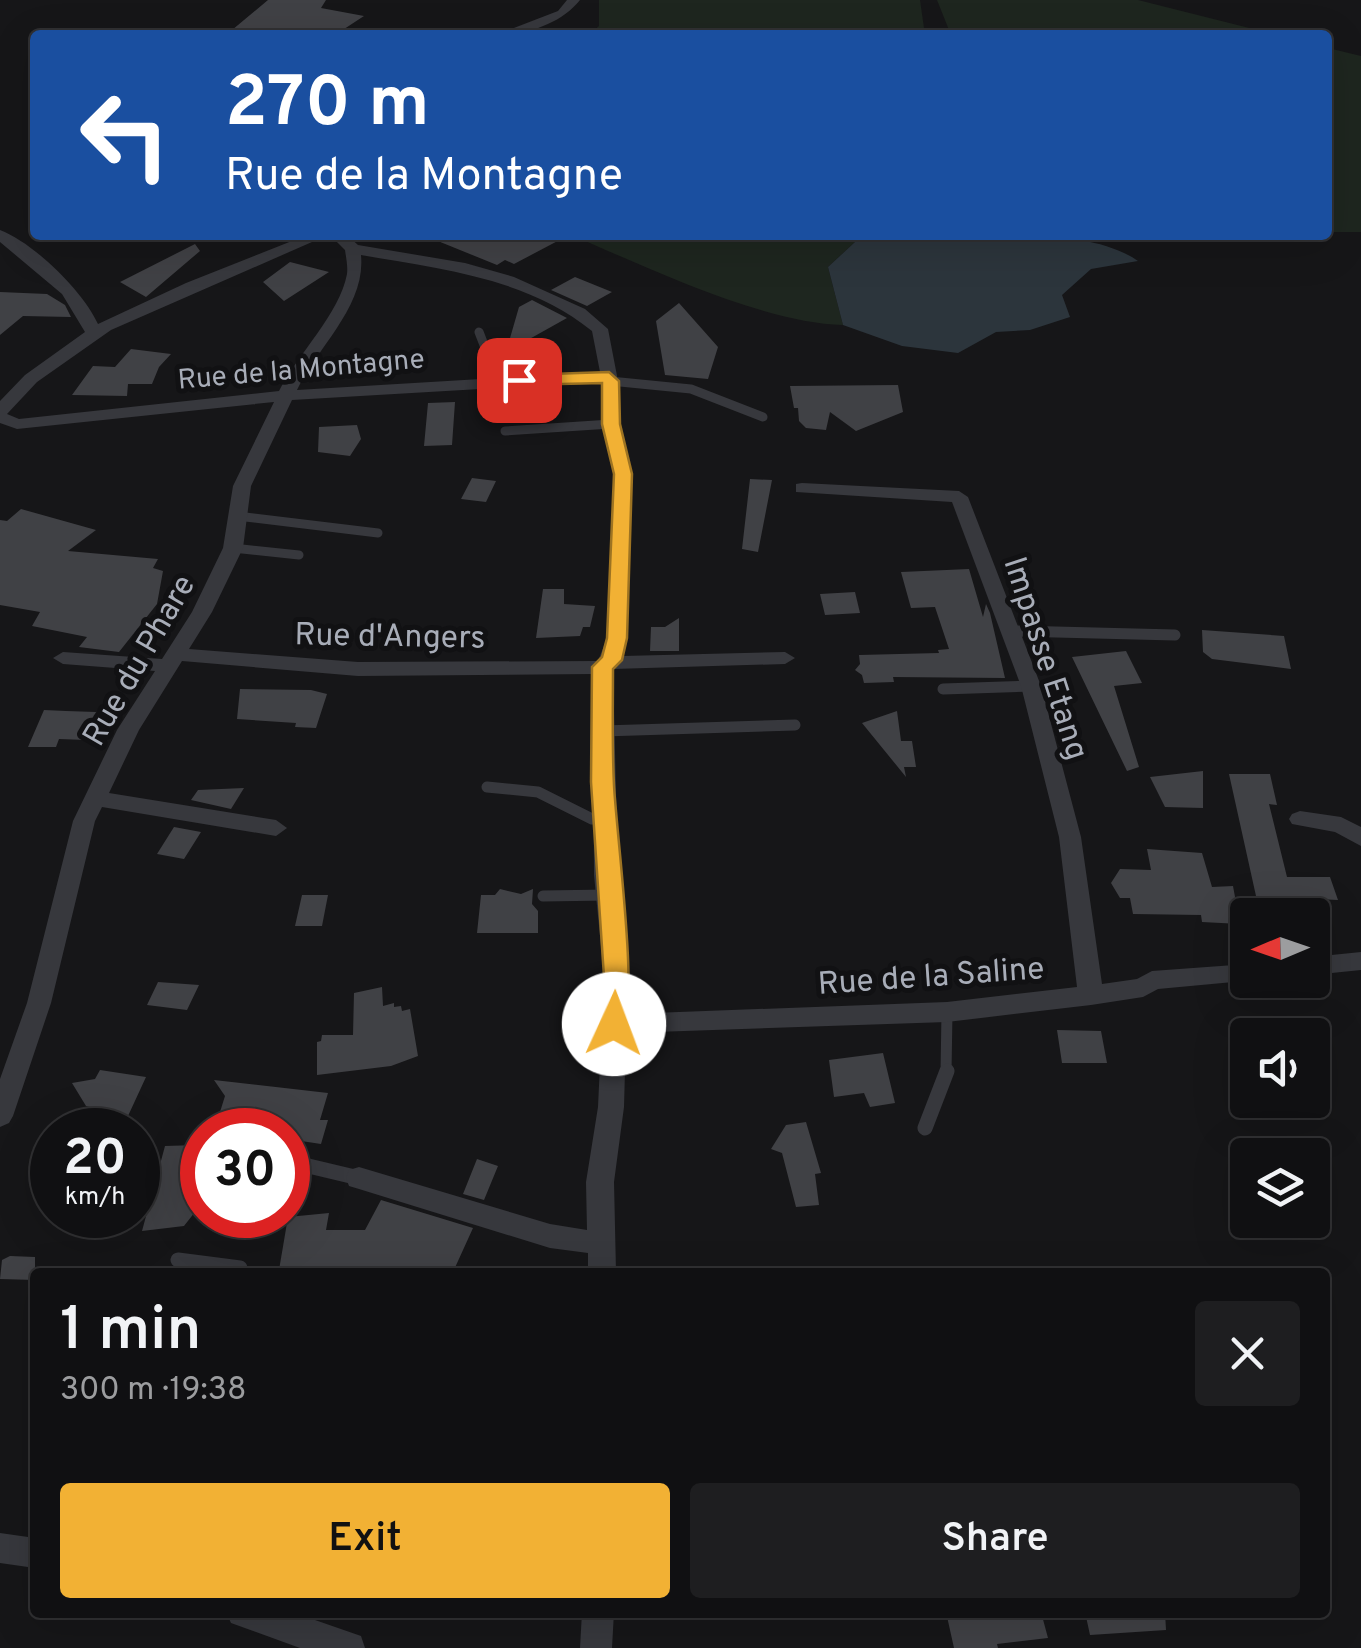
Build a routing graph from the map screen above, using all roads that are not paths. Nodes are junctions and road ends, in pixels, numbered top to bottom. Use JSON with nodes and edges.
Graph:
{"nodes":[{"id":1,"x":574,"y":0,"type":"edge"},
{"id":2,"x":516,"y":30,"type":"edge"},
{"id":3,"x":0,"y":235,"type":"edge"},
{"id":4,"x":308,"y":240,"type":"edge"},
{"id":5,"x":346,"y":242,"type":"edge"},
{"id":6,"x":93,"y":331,"type":"junction"},
{"id":7,"x":478,"y":332,"type":"dead end"},
{"id":8,"x":610,"y":379,"type":"junction"},
{"id":9,"x":498,"y":381,"type":"junction"},
{"id":10,"x":285,"y":395,"type":"junction"},
{"id":11,"x":0,"y":414,"type":"edge"},
{"id":12,"x":763,"y":417,"type":"dead end"},
{"id":13,"x":611,"y":424,"type":"junction"},
{"id":14,"x":505,"y":431,"type":"dead end"},
{"id":15,"x":802,"y":488,"type":"dead end"},
{"id":16,"x":236,"y":516,"type":"junction"},
{"id":17,"x":378,"y":532,"type":"dead end"},
{"id":18,"x":234,"y":548,"type":"junction"},
{"id":19,"x":299,"y":555,"type":"dead end"},
{"id":20,"x":1013,"y":631,"type":"junction"},
{"id":21,"x":1175,"y":635,"type":"dead end"},
{"id":22,"x":63,"y":658,"type":"dead end"},
{"id":23,"x":785,"y":658,"type":"dead end"},
{"id":24,"x":174,"y":660,"type":"junction"},
{"id":25,"x":607,"y":663,"type":"junction"},
{"id":26,"x":1031,"y":686,"type":"junction"},
{"id":27,"x":943,"y":689,"type":"dead end"},
{"id":28,"x":794,"y":725,"type":"dead end"},
{"id":29,"x":603,"y":731,"type":"junction"},
{"id":30,"x":488,"y":787,"type":"dead end"},
{"id":31,"x":95,"y":798,"type":"junction"},
{"id":32,"x":605,"y":819,"type":"junction"},
{"id":33,"x":1300,"y":819,"type":"dead end"},
{"id":34,"x":276,"y":828,"type":"dead end"},
{"id":35,"x":1361,"y":838,"type":"edge"},
{"id":36,"x":543,"y":896,"type":"dead end"},
{"id":37,"x":608,"y":896,"type":"junction"},
{"id":38,"x":1361,"y":961,"type":"edge"},
{"id":39,"x":1330,"y":964,"type":"edge"},
{"id":40,"x":1230,"y":974,"type":"edge"},
{"id":41,"x":1091,"y":996,"type":"junction"},
{"id":42,"x":946,"y":1012,"type":"junction"},
{"id":43,"x":614,"y":1024,"type":"junction"},
{"id":44,"x":9,"y":1060,"type":"edge"},
{"id":45,"x":0,"y":1116,"type":"edge"},
{"id":46,"x":925,"y":1128,"type":"dead end"},
{"id":47,"x":310,"y":1166,"type":"edge"},
{"id":48,"x":359,"y":1178,"type":"joint"},
{"id":49,"x":603,"y":1258,"type":"edge"},
{"id":50,"x":178,"y":1260,"type":"dead end"},
{"id":51,"x":240,"y":1268,"type":"edge"},
{"id":52,"x":0,"y":1548,"type":"edge"},
{"id":53,"x":30,"y":1552,"type":"edge"},
{"id":54,"x":260,"y":1618,"type":"edge"},
{"id":55,"x":598,"y":1618,"type":"edge"},
{"id":56,"x":349,"y":1648,"type":"edge"},
{"id":57,"x":596,"y":1648,"type":"edge"}],
"edges":[{"from":1,"to":2,"type":"street"},
{"from":3,"to":6,"type":"street"},
{"from":4,"to":6,"type":"street"},
{"from":5,"to":8,"type":"street"},
{"from":5,"to":10,"type":"street","name":"Rue du Phare"},
{"from":6,"to":11,"type":"street"},
{"from":7,"to":9,"type":"lane"},
{"from":8,"to":9,"type":"street","name":"Rue de la Montagne"},
{"from":8,"to":12,"type":"lane"},
{"from":8,"to":13,"type":"street"},
{"from":9,"to":10,"type":"street","name":"Rue de la Montagne"},
{"from":10,"to":11,"type":"street","name":"Rue de la Montagne"},
{"from":10,"to":16,"type":"street","name":"Rue du Phare"},
{"from":13,"to":14,"type":"lane"},
{"from":13,"to":25,"type":"street"},
{"from":15,"to":20,"type":"street","name":"Impasse Etang"},
{"from":16,"to":17,"type":"lane"},
{"from":16,"to":18,"type":"street","name":"Rue du Phare"},
{"from":18,"to":19,"type":"lane"},
{"from":18,"to":24,"type":"street","name":"Rue du Phare"},
{"from":20,"to":21,"type":"lane"},
{"from":20,"to":26,"type":"street","name":"Impasse Etang"},
{"from":22,"to":24,"type":"street","name":"Rue d'Angers"},
{"from":23,"to":25,"type":"street","name":"Rue d'Angers"},
{"from":24,"to":25,"type":"street","name":"Rue d'Angers"},
{"from":24,"to":31,"type":"street","name":"Rue du Phare"},
{"from":25,"to":29,"type":"street"},
{"from":26,"to":27,"type":"lane"},
{"from":26,"to":41,"type":"street","name":"Impasse Etang"},
{"from":28,"to":29,"type":"lane"},
{"from":29,"to":32,"type":"street"},
{"from":30,"to":32,"type":"lane"},
{"from":31,"to":34,"type":"street"},
{"from":31,"to":44,"type":"street","name":"Rue du Phare"},
{"from":32,"to":37,"type":"street"},
{"from":33,"to":35,"type":"street"},
{"from":36,"to":37,"type":"lane"},
{"from":37,"to":43,"type":"street"},
{"from":38,"to":39,"type":"street"},
{"from":40,"to":41,"type":"street","name":"Rue de la Saline"},
{"from":41,"to":42,"type":"street","name":"Rue de la Saline"},
{"from":42,"to":43,"type":"street","name":"Rue de la Saline"},
{"from":42,"to":46,"type":"lane"},
{"from":43,"to":49,"type":"street"},
{"from":44,"to":45,"type":"street","name":"Rue du Phare"},
{"from":47,"to":48,"type":"lane"},
{"from":48,"to":49,"type":"street"},
{"from":50,"to":51,"type":"lane"},
{"from":52,"to":53,"type":"street"},
{"from":54,"to":56,"type":"street"},
{"from":55,"to":57,"type":"street"}]}
